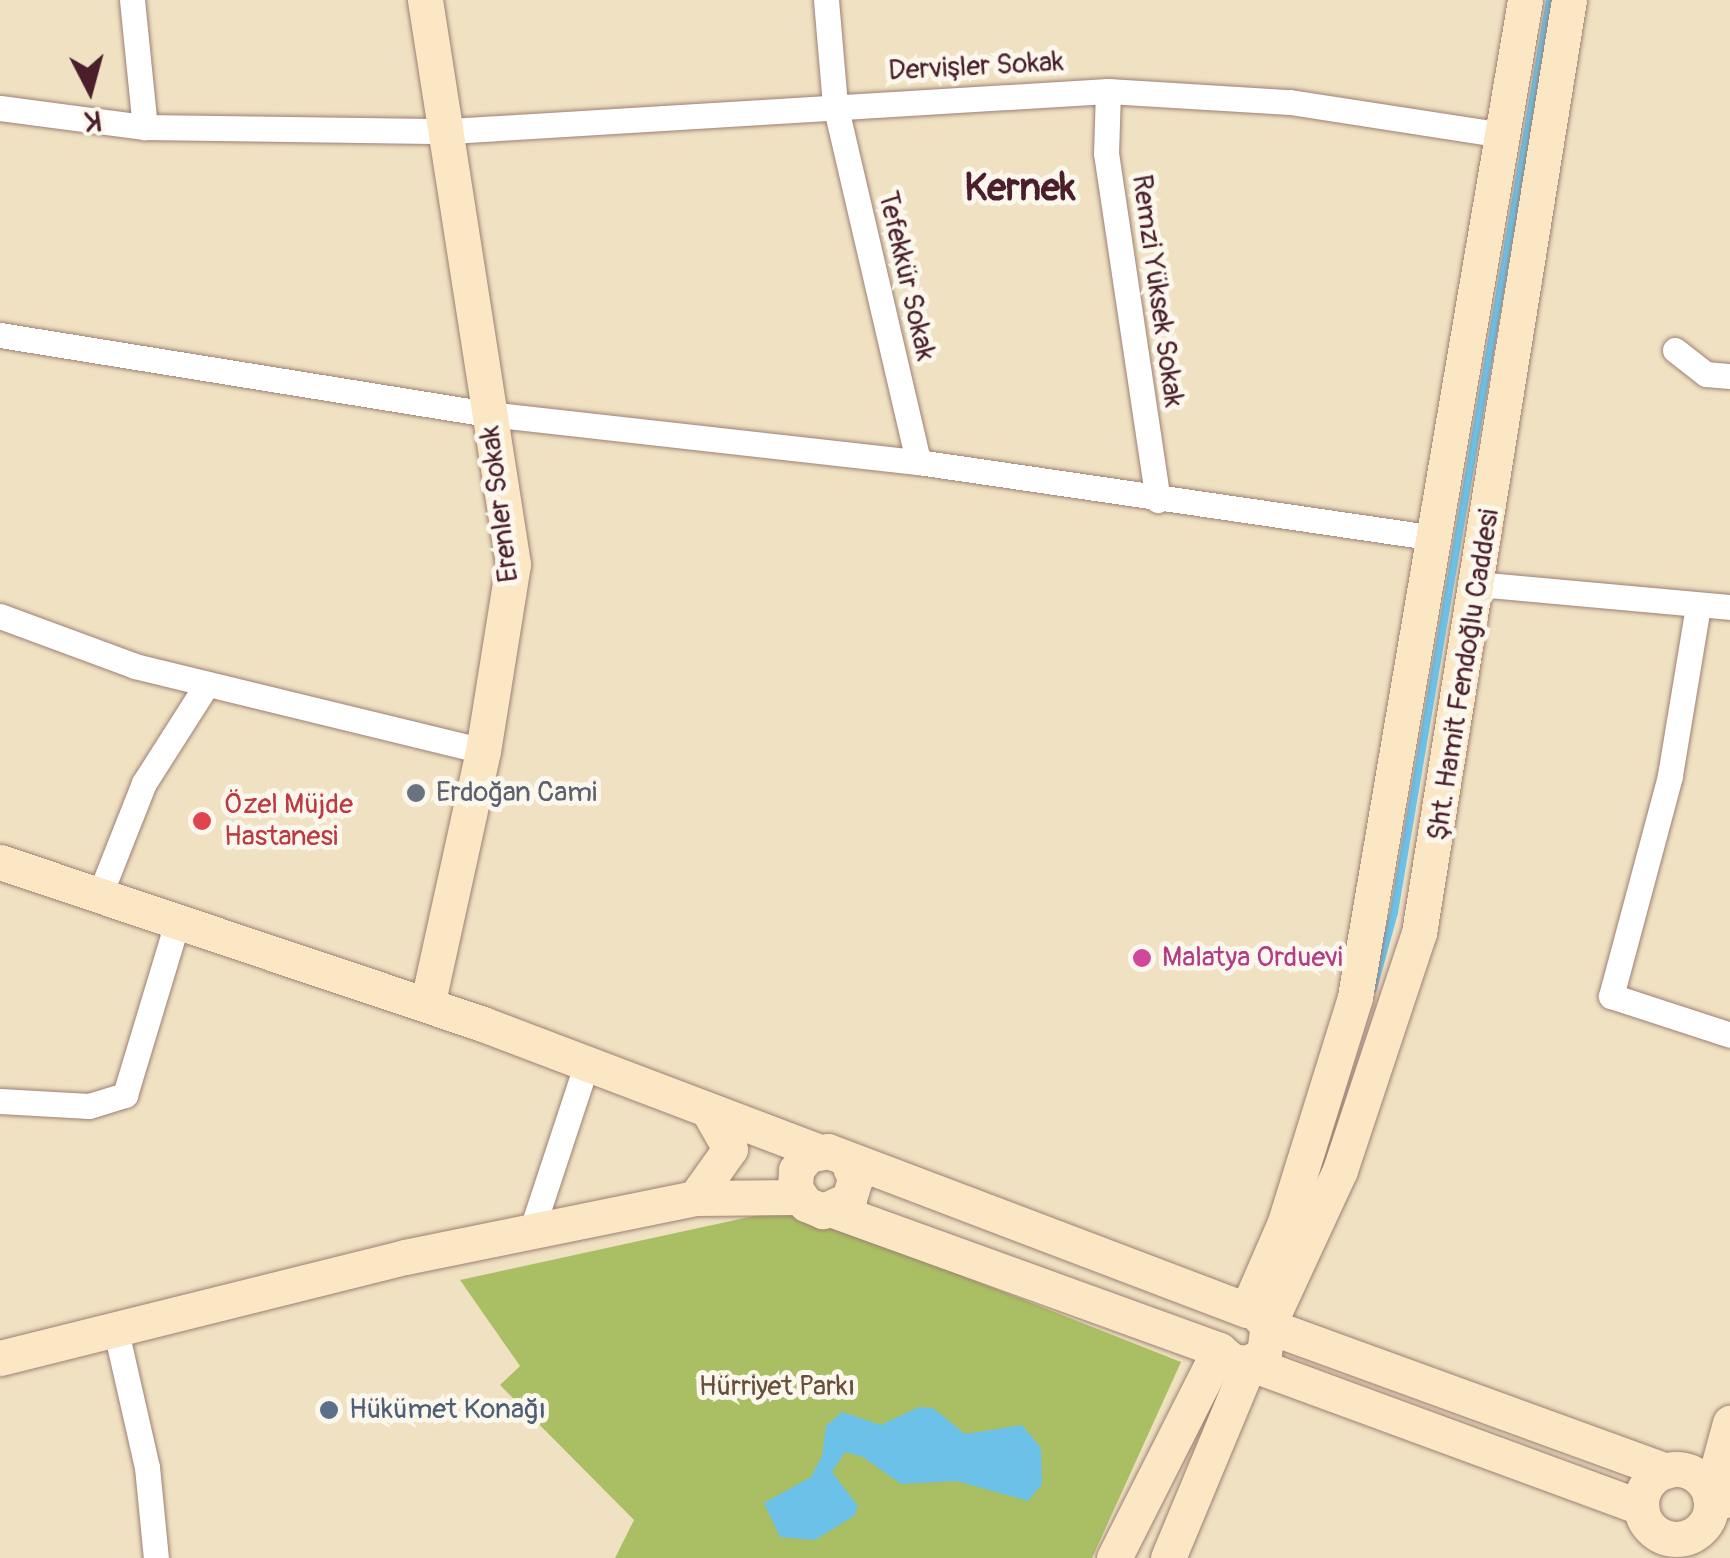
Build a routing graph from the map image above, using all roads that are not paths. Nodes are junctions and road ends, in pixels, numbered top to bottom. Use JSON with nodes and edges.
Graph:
{"nodes":[{"id":1,"x":132,"y":0,"type":"edge"},
{"id":2,"x":425,"y":0,"type":"edge"},
{"id":3,"x":826,"y":0,"type":"edge"},
{"id":4,"x":1525,"y":0,"type":"edge"},
{"id":5,"x":1569,"y":0,"type":"edge"},
{"id":6,"x":1108,"y":91,"type":"junction"},
{"id":7,"x":835,"y":104,"type":"junction"},
{"id":8,"x":0,"y":108,"type":"edge"},
{"id":9,"x":145,"y":126,"type":"junction"},
{"id":10,"x":450,"y":131,"type":"junction"},
{"id":11,"x":1502,"y":135,"type":"junction"},
{"id":12,"x":0,"y":334,"type":"edge"},
{"id":13,"x":1674,"y":350,"type":"dead end"},
{"id":14,"x":1730,"y":376,"type":"edge"},
{"id":15,"x":489,"y":414,"type":"junction"},
{"id":16,"x":918,"y":462,"type":"junction"},
{"id":17,"x":1158,"y":500,"type":"junction"},
{"id":18,"x":1436,"y":538,"type":"junction"},
{"id":19,"x":1477,"y":584,"type":"junction"},
{"id":20,"x":1698,"y":606,"type":"junction"},
{"id":21,"x":1730,"y":608,"type":"edge"},
{"id":22,"x":0,"y":616,"type":"edge"},
{"id":23,"x":207,"y":684,"type":"junction"},
{"id":24,"x":484,"y":751,"type":"junction"},
{"id":25,"x":0,"y":862,"type":"edge"},
{"id":26,"x":100,"y":894,"type":"junction"},
{"id":27,"x":178,"y":920,"type":"junction"},
{"id":28,"x":427,"y":1005,"type":"junction"},
{"id":29,"x":1730,"y":1035,"type":"edge"},
{"id":30,"x":587,"y":1063,"type":"junction"},
{"id":31,"x":0,"y":1101,"type":"edge"},
{"id":32,"x":708,"y":1110,"type":"junction"},
{"id":33,"x":832,"y":1156,"type":"junction"},
{"id":34,"x":694,"y":1198,"type":"junction"},
{"id":35,"x":799,"y":1198,"type":"junction"},
{"id":36,"x":833,"y":1210,"type":"junction"},
{"id":37,"x":531,"y":1232,"type":"junction"},
{"id":38,"x":1257,"y":1318,"type":"junction"},
{"id":39,"x":116,"y":1331,"type":"junction"},
{"id":40,"x":1234,"y":1356,"type":"junction"},
{"id":41,"x":0,"y":1358,"type":"edge"},
{"id":42,"x":1729,"y":1440,"type":"edge"},
{"id":43,"x":1666,"y":1471,"type":"junction"},
{"id":44,"x":1720,"y":1500,"type":"edge"},
{"id":45,"x":1642,"y":1531,"type":"edge"},
{"id":46,"x":1693,"y":1535,"type":"junction"},
{"id":47,"x":1730,"y":1539,"type":"edge"},
{"id":48,"x":156,"y":1558,"type":"edge"},
{"id":49,"x":1114,"y":1558,"type":"edge"},
{"id":50,"x":1168,"y":1558,"type":"edge"}],
"edges":[{"from":1,"to":9,"type":"street"},
{"from":2,"to":10,"type":"main road","name":"Erenler Sokak"},
{"from":3,"to":7,"type":"street","name":"Tefekkür Sokak"},
{"from":4,"to":11,"type":"main road","name":"Şht. Hamit Fendoğlu Caddesi"},
{"from":5,"to":19,"type":"main road","name":"Şht. Hamit Fendoğlu Caddesi"},
{"from":6,"to":7,"type":"street","name":"Dervişler Sokak"},
{"from":6,"to":11,"type":"street","name":"Dervişler Sokak"},
{"from":6,"to":17,"type":"street","name":"Remzi Yüksek Sokak"},
{"from":7,"to":10,"type":"street","name":"Dervişler Sokak"},
{"from":7,"to":16,"type":"street","name":"Tefekkür Sokak"},
{"from":8,"to":9,"type":"street","name":"Dervişler Sokak"},
{"from":9,"to":10,"type":"street","name":"Dervişler Sokak"},
{"from":10,"to":15,"type":"main road","name":"Erenler Sokak"},
{"from":11,"to":18,"type":"main road","name":"Şht. Hamit Fendoğlu Caddesi"},
{"from":12,"to":15,"type":"street"},
{"from":13,"to":14,"type":"street"},
{"from":15,"to":16,"type":"street"},
{"from":15,"to":24,"type":"main road","name":"Erenler Sokak"},
{"from":16,"to":17,"type":"street"},
{"from":17,"to":18,"type":"street"},
{"from":18,"to":38,"type":"main road","name":"Şht. Hamit Fendoğlu Caddesi"},
{"from":19,"to":20,"type":"street"},
{"from":19,"to":38,"type":"main road","name":"Şht. Hamit Fendoğlu Caddesi"},
{"from":20,"to":21,"type":"street"},
{"from":20,"to":29,"type":"street"},
{"from":22,"to":23,"type":"street"},
{"from":23,"to":24,"type":"street"},
{"from":23,"to":26,"type":"street"},
{"from":24,"to":28,"type":"main road","name":"Erenler Sokak"},
{"from":25,"to":26,"type":"main road"},
{"from":26,"to":27,"type":"main road"},
{"from":27,"to":28,"type":"main road"},
{"from":27,"to":31,"type":"street"},
{"from":28,"to":30,"type":"main road"},
{"from":30,"to":32,"type":"main road"},
{"from":30,"to":37,"type":"street"},
{"from":32,"to":33,"type":"main road"},
{"from":32,"to":34,"type":"main road"},
{"from":33,"to":35,"type":"main road"},
{"from":33,"to":36,"type":"main road"},
{"from":33,"to":38,"type":"main road"},
{"from":34,"to":35,"type":"main road"},
{"from":34,"to":37,"type":"main road"},
{"from":35,"to":36,"type":"main road"},
{"from":36,"to":40,"type":"main road"},
{"from":37,"to":39,"type":"main road"},
{"from":38,"to":40,"type":"main road"},
{"from":38,"to":40,"type":"main road"},
{"from":38,"to":43,"type":"main road"},
{"from":39,"to":41,"type":"main road"},
{"from":39,"to":48,"type":"street"},
{"from":40,"to":45,"type":"main road"},
{"from":40,"to":49,"type":"main road"},
{"from":40,"to":50,"type":"main road"},
{"from":42,"to":44,"type":"main road"},
{"from":43,"to":44,"type":"main road"},
{"from":43,"to":45,"type":"main road"},
{"from":44,"to":46,"type":"main road"},
{"from":45,"to":46,"type":"main road"},
{"from":46,"to":47,"type":"main road"}]}
